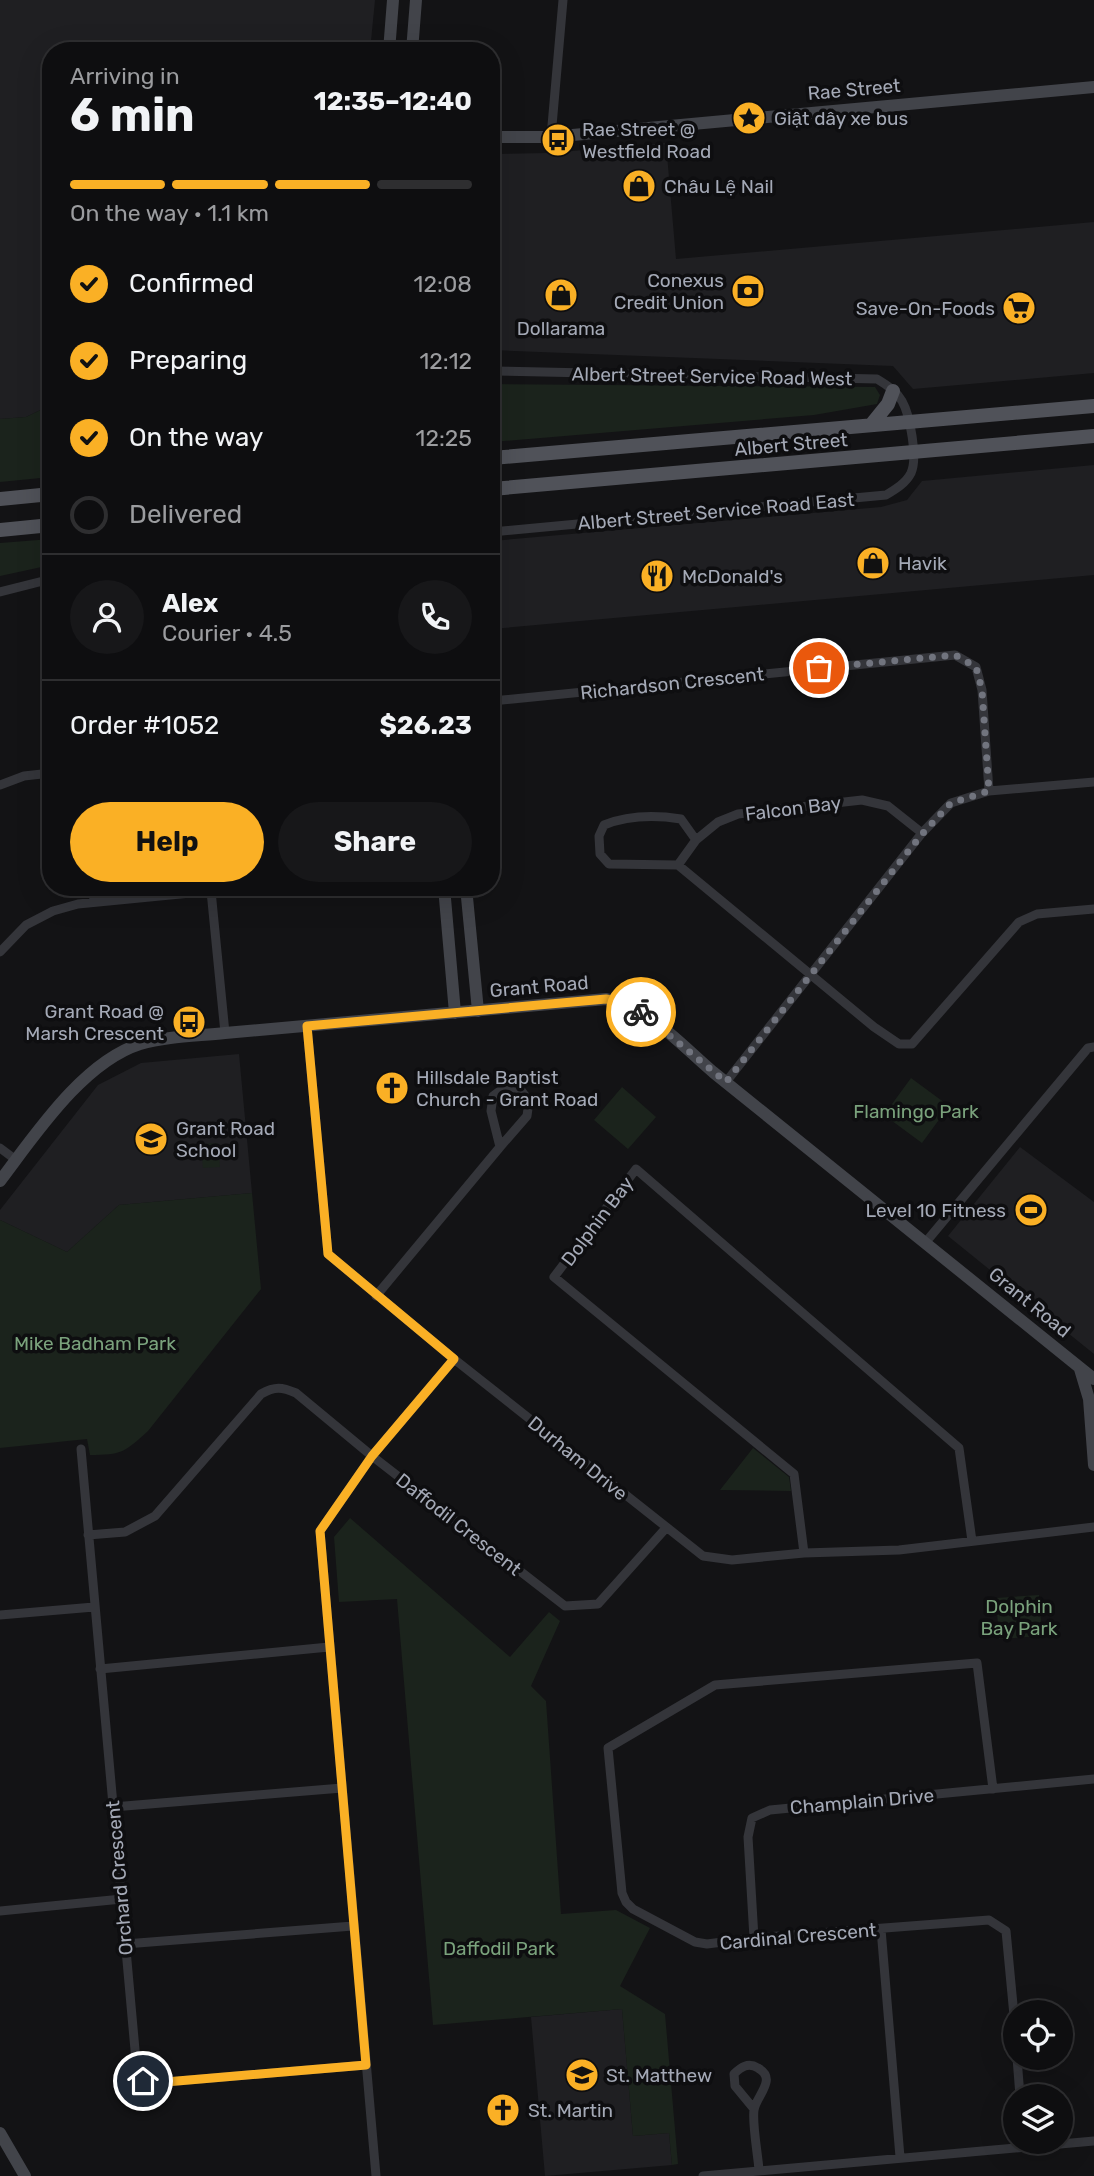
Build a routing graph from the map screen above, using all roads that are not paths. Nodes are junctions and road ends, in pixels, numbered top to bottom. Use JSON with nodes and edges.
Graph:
{"nodes":[{"id":1,"x":393,"y":0,"type":"edge"},
{"id":2,"x":416,"y":0,"type":"edge"},
{"id":3,"x":563,"y":0,"type":"edge"},
{"id":4,"x":390,"y":42,"type":"edge"},
{"id":5,"x":413,"y":42,"type":"edge"},
{"id":6,"x":1094,"y":88,"type":"edge"},
{"id":7,"x":500,"y":137,"type":"edge"},
{"id":8,"x":551,"y":137,"type":"junction"},
{"id":9,"x":500,"y":371,"type":"edge"},
{"id":10,"x":894,"y":391,"type":"junction"},
{"id":11,"x":1094,"y":406,"type":"edge"},
{"id":12,"x":910,"y":422,"type":"junction"},
{"id":13,"x":871,"y":425,"type":"junction"},
{"id":14,"x":1094,"y":436,"type":"edge"},
{"id":15,"x":912,"y":452,"type":"junction"},
{"id":16,"x":500,"y":457,"type":"edge"},
{"id":17,"x":500,"y":488,"type":"edge"},
{"id":18,"x":42,"y":495,"type":"edge"},
{"id":19,"x":0,"y":499,"type":"edge"},
{"id":20,"x":42,"y":527,"type":"edge"},
{"id":21,"x":0,"y":530,"type":"edge"},
{"id":22,"x":500,"y":531,"type":"edge"},
{"id":23,"x":42,"y":582,"type":"edge"},
{"id":24,"x":0,"y":592,"type":"edge"},
{"id":25,"x":500,"y":700,"type":"edge"},
{"id":26,"x":42,"y":774,"type":"edge"},
{"id":27,"x":1094,"y":782,"type":"edge"},
{"id":28,"x":0,"y":785,"type":"edge"},
{"id":29,"x":989,"y":791,"type":"junction"},
{"id":30,"x":922,"y":834,"type":"junction"},
{"id":31,"x":696,"y":840,"type":"junction"},
{"id":32,"x":678,"y":865,"type":"junction"},
{"id":33,"x":94,"y":896,"type":"edge"},
{"id":34,"x":158,"y":896,"type":"edge"},
{"id":35,"x":211,"y":896,"type":"edge"},
{"id":36,"x":445,"y":896,"type":"edge"},
{"id":37,"x":467,"y":896,"type":"edge"},
{"id":38,"x":94,"y":902,"type":"junction"},
{"id":39,"x":1094,"y":909,"type":"edge"},
{"id":40,"x":0,"y":952,"type":"edge"},
{"id":41,"x":810,"y":974,"type":"junction"},
{"id":42,"x":478,"y":1011,"type":"junction"},
{"id":43,"x":455,"y":1013,"type":"junction"},
{"id":44,"x":307,"y":1026,"type":"junction"},
{"id":45,"x":225,"y":1033,"type":"junction"},
{"id":46,"x":1094,"y":1046,"type":"edge"},
{"id":47,"x":726,"y":1082,"type":"junction"},
{"id":48,"x":500,"y":1147,"type":"junction"},
{"id":49,"x":0,"y":1148,"type":"edge"},
{"id":50,"x":16,"y":1160,"type":"junction"},
{"id":51,"x":0,"y":1181,"type":"edge"},
{"id":52,"x":925,"y":1243,"type":"junction"},
{"id":53,"x":376,"y":1296,"type":"junction"},
{"id":54,"x":454,"y":1359,"type":"junction"},
{"id":55,"x":1079,"y":1366,"type":"junction"},
{"id":56,"x":1094,"y":1379,"type":"edge"},
{"id":57,"x":1093,"y":1446,"type":"edge"},
{"id":58,"x":81,"y":1449,"type":"dead end"},
{"id":59,"x":372,"y":1456,"type":"junction"},
{"id":60,"x":1094,"y":1465,"type":"edge"},
{"id":61,"x":1094,"y":1527,"type":"edge"},
{"id":62,"x":666,"y":1528,"type":"junction"},
{"id":63,"x":88,"y":1535,"type":"junction"},
{"id":64,"x":972,"y":1541,"type":"junction"},
{"id":65,"x":804,"y":1553,"type":"junction"},
{"id":66,"x":94,"y":1606,"type":"junction"},
{"id":67,"x":0,"y":1615,"type":"edge"},
{"id":68,"x":330,"y":1647,"type":"junction"},
{"id":69,"x":100,"y":1669,"type":"junction"},
{"id":70,"x":1094,"y":1779,"type":"edge"},
{"id":71,"x":342,"y":1788,"type":"junction"},
{"id":72,"x":993,"y":1789,"type":"junction"},
{"id":73,"x":113,"y":1807,"type":"junction"},
{"id":74,"x":122,"y":1899,"type":"junction"},
{"id":75,"x":0,"y":1911,"type":"edge"},
{"id":76,"x":354,"y":1926,"type":"junction"},
{"id":77,"x":881,"y":1929,"type":"junction"},
{"id":78,"x":754,"y":1938,"type":"junction"},
{"id":79,"x":125,"y":1944,"type":"junction"},
{"id":80,"x":1013,"y":2000,"type":"edge"},
{"id":81,"x":366,"y":2065,"type":"junction"},
{"id":82,"x":754,"y":2109,"type":"junction"},
{"id":83,"x":0,"y":2133,"type":"edge"},
{"id":84,"x":1094,"y":2141,"type":"edge"},
{"id":85,"x":1073,"y":2142,"type":"edge"},
{"id":86,"x":1003,"y":2147,"type":"edge"},
{"id":87,"x":900,"y":2157,"type":"junction"},
{"id":88,"x":828,"y":2165,"type":"junction"},
{"id":89,"x":760,"y":2170,"type":"junction"},
{"id":90,"x":25,"y":2176,"type":"edge"},
{"id":91,"x":376,"y":2176,"type":"edge"},
{"id":92,"x":703,"y":2176,"type":"edge"},
{"id":93,"x":829,"y":2176,"type":"edge"}],
"edges":[{"from":1,"to":4,"type":"street"},
{"from":2,"to":5,"type":"street"},
{"from":3,"to":8,"type":"street"},
{"from":6,"to":8,"type":"street","name":"Rae Street"},
{"from":7,"to":8,"type":"street","name":"Rae Street"},
{"from":9,"to":10,"type":"street","name":"Albert Street Service Road West"},
{"from":10,"to":12,"type":"street"},
{"from":10,"to":13,"type":"main road"},
{"from":11,"to":12,"type":"main road","name":"Albert Street"},
{"from":12,"to":13,"type":"main road","name":"Albert Street"},
{"from":12,"to":15,"type":"street"},
{"from":13,"to":16,"type":"main road","name":"Albert Street"},
{"from":14,"to":15,"type":"main road","name":"Albert Street"},
{"from":15,"to":17,"type":"main road","name":"Albert Street"},
{"from":15,"to":22,"type":"street","name":"Albert Street Service Road East"},
{"from":18,"to":19,"type":"main road"},
{"from":20,"to":21,"type":"main road"},
{"from":23,"to":24,"type":"street"},
{"from":25,"to":29,"type":"street","name":"Richardson Crescent"},
{"from":26,"to":28,"type":"street"},
{"from":27,"to":29,"type":"street"},
{"from":29,"to":30,"type":"street"},
{"from":30,"to":31,"type":"street","name":"Falcon Bay"},
{"from":30,"to":41,"type":"street"},
{"from":31,"to":32,"type":"street","name":"Falcon Bay"},
{"from":31,"to":32,"type":"street"},
{"from":32,"to":41,"type":"street"},
{"from":33,"to":38,"type":"street"},
{"from":34,"to":38,"type":"street"},
{"from":35,"to":45,"type":"street"},
{"from":36,"to":43,"type":"street"},
{"from":37,"to":42,"type":"street"},
{"from":38,"to":40,"type":"street"},
{"from":39,"to":41,"type":"street"},
{"from":41,"to":47,"type":"street"},
{"from":42,"to":43,"type":"street","name":"Grant Road"},
{"from":42,"to":47,"type":"street","name":"Grant Road"},
{"from":43,"to":44,"type":"street","name":"Grant Road"},
{"from":44,"to":45,"type":"street","name":"Grant Road"},
{"from":44,"to":53,"type":"street","name":"Durham Drive"},
{"from":45,"to":50,"type":"street","name":"Grant Road"},
{"from":46,"to":52,"type":"street"},
{"from":47,"to":52,"type":"street","name":"Grant Road"},
{"from":48,"to":48,"type":"street"},
{"from":48,"to":53,"type":"street"},
{"from":49,"to":50,"type":"street"},
{"from":50,"to":51,"type":"street","name":"Grant Road"},
{"from":52,"to":55,"type":"street","name":"Grant Road"},
{"from":53,"to":54,"type":"street","name":"Durham Drive"},
{"from":54,"to":59,"type":"street"},
{"from":54,"to":62,"type":"street","name":"Durham Drive"},
{"from":55,"to":56,"type":"street","name":"Grant Road"},
{"from":55,"to":57,"type":"street"},
{"from":57,"to":60,"type":"street"},
{"from":58,"to":63,"type":"street","name":"Orchard Crescent"},
{"from":59,"to":62,"type":"street","name":"Daffodil Crescent"},
{"from":59,"to":63,"type":"street","name":"Daffodil Crescent"},
{"from":59,"to":68,"type":"street"},
{"from":61,"to":64,"type":"street","name":"Durham Drive"},
{"from":62,"to":65,"type":"street","name":"Durham Drive"},
{"from":63,"to":66,"type":"street","name":"Orchard Crescent"},
{"from":64,"to":65,"type":"street","name":"Durham Drive"},
{"from":64,"to":65,"type":"street","name":"Dolphin Bay"},
{"from":66,"to":67,"type":"street"},
{"from":66,"to":69,"type":"street","name":"Orchard Crescent"},
{"from":68,"to":69,"type":"street"},
{"from":68,"to":71,"type":"street"},
{"from":69,"to":73,"type":"street","name":"Orchard Crescent"},
{"from":70,"to":72,"type":"street","name":"Champlain Drive"},
{"from":71,"to":73,"type":"street"},
{"from":71,"to":76,"type":"street"},
{"from":72,"to":78,"type":"street","name":"Champlain Drive"},
{"from":72,"to":78,"type":"street","name":"Cardinal Crescent"},
{"from":73,"to":74,"type":"street","name":"Orchard Crescent"},
{"from":74,"to":75,"type":"street"},
{"from":74,"to":79,"type":"street","name":"Orchard Crescent"},
{"from":76,"to":79,"type":"street"},
{"from":76,"to":81,"type":"street"},
{"from":77,"to":78,"type":"street","name":"Cardinal Crescent"},
{"from":77,"to":80,"type":"street","name":"Cardinal Crescent"},
{"from":77,"to":87,"type":"street"},
{"from":79,"to":81,"type":"street","name":"Orchard Crescent"},
{"from":81,"to":91,"type":"street"},
{"from":82,"to":82,"type":"street"},
{"from":82,"to":89,"type":"street"},
{"from":83,"to":90,"type":"street"},
{"from":84,"to":85,"type":"street"},
{"from":86,"to":87,"type":"street"},
{"from":87,"to":88,"type":"street"},
{"from":88,"to":89,"type":"street"},
{"from":88,"to":93,"type":"street"},
{"from":89,"to":92,"type":"street"}]}
